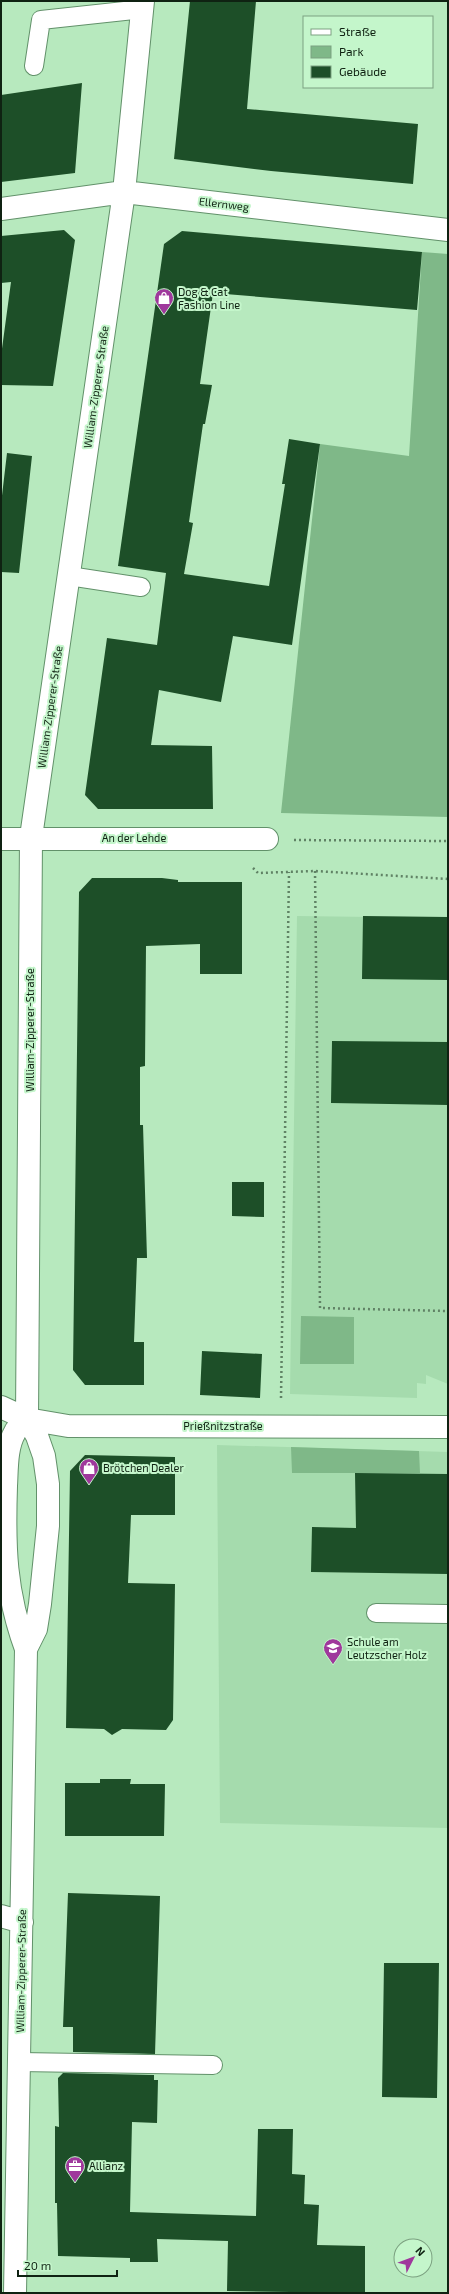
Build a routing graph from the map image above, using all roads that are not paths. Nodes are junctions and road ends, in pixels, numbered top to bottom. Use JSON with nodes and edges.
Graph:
{"nodes":[{"id":1,"x":143,"y":5,"type":"edge"},
{"id":2,"x":34,"y":66,"type":"dead end"},
{"id":3,"x":124,"y":192,"type":"junction"},
{"id":4,"x":1,"y":209,"type":"edge"},
{"id":5,"x":448,"y":230,"type":"edge"},
{"id":6,"x":69,"y":576,"type":"junction"},
{"id":7,"x":142,"y":586,"type":"dead end"},
{"id":8,"x":31,"y":837,"type":"junction"},
{"id":9,"x":1,"y":839,"type":"edge"},
{"id":10,"x":267,"y":839,"type":"road end"},
{"id":11,"x":1,"y":1407,"type":"edge"},
{"id":12,"x":27,"y":1419,"type":"junction"},
{"id":13,"x":448,"y":1428,"type":"edge"},
{"id":14,"x":376,"y":1613,"type":"dead end"},
{"id":15,"x":448,"y":1614,"type":"edge"},
{"id":16,"x":26,"y":1649,"type":"junction"},
{"id":17,"x":1,"y":1916,"type":"edge"},
{"id":18,"x":22,"y":1922,"type":"junction"},
{"id":19,"x":19,"y":2062,"type":"junction"},
{"id":20,"x":213,"y":2065,"type":"dead end"},
{"id":21,"x":15,"y":2293,"type":"edge"}],
"edges":[{"from":1,"to":2,"type":"lane"},
{"from":1,"to":3,"type":"street","name":"William-Zipperer-Straße"},
{"from":3,"to":4,"type":"street","name":"Ellernweg"},
{"from":3,"to":5,"type":"street","name":"Ellernweg"},
{"from":3,"to":6,"type":"street","name":"William-Zipperer-Straße"},
{"from":6,"to":7,"type":"lane"},
{"from":6,"to":8,"type":"street","name":"William-Zipperer-Straße"},
{"from":8,"to":9,"type":"street","name":"An der Lehde"},
{"from":8,"to":10,"type":"street","name":"An der Lehde"},
{"from":8,"to":12,"type":"street","name":"William-Zipperer-Straße"},
{"from":11,"to":12,"type":"street","name":"Prießnitzstraße"},
{"from":12,"to":13,"type":"street","name":"Prießnitzstraße"},
{"from":12,"to":16,"type":"street","name":"William-Zipperer-Straße"},
{"from":12,"to":16,"type":"street","name":"William-Zipperer-Straße"},
{"from":14,"to":15,"type":"lane"},
{"from":16,"to":18,"type":"street","name":"William-Zipperer-Straße"},
{"from":17,"to":18,"type":"street"},
{"from":18,"to":19,"type":"street","name":"William-Zipperer-Straße"},
{"from":19,"to":20,"type":"lane"},
{"from":19,"to":21,"type":"street","name":"William-Zipperer-Straße"}]}
